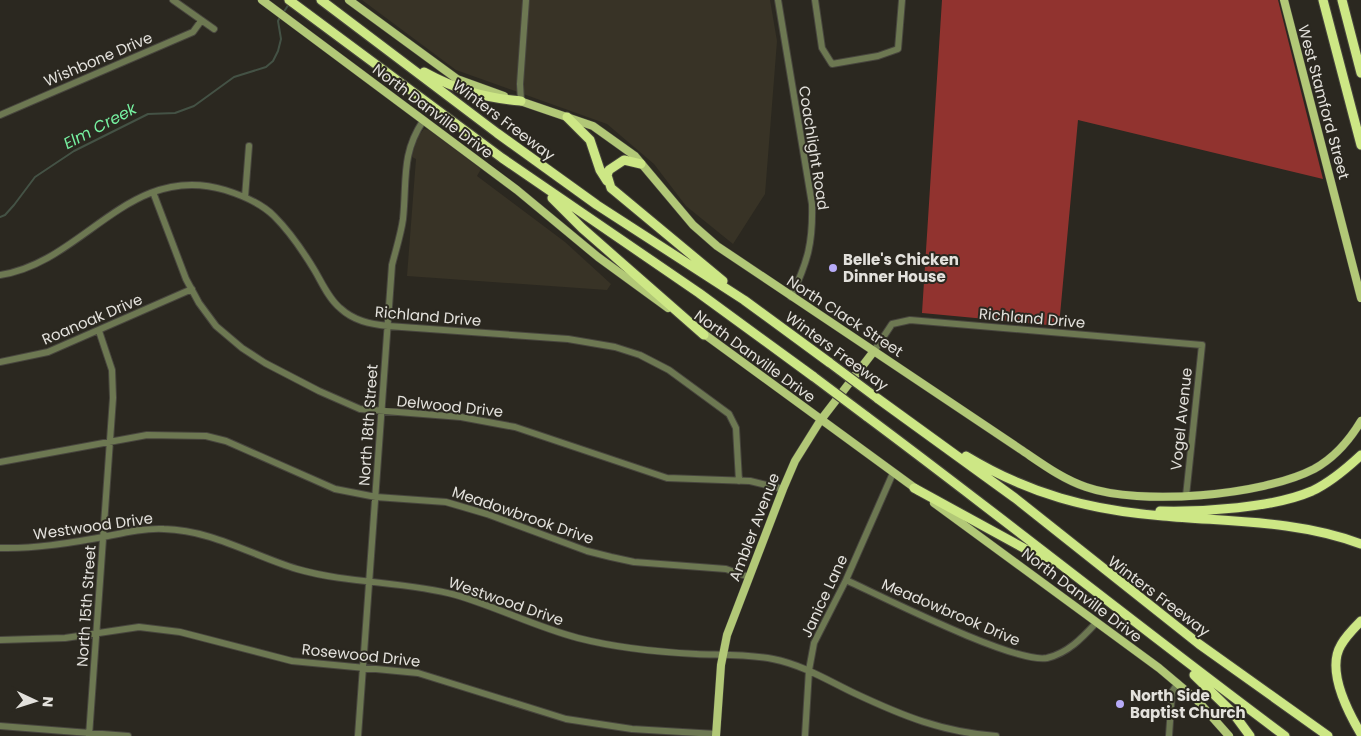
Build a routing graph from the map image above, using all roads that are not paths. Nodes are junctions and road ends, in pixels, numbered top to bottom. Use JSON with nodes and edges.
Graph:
{"nodes":[{"id":1,"x":173,"y":0,"type":"edge"},
{"id":2,"x":289,"y":0,"type":"edge"},
{"id":3,"x":321,"y":0,"type":"edge"},
{"id":4,"x":349,"y":0,"type":"edge"},
{"id":5,"x":526,"y":0,"type":"edge"},
{"id":6,"x":778,"y":0,"type":"edge"},
{"id":7,"x":815,"y":0,"type":"edge"},
{"id":8,"x":902,"y":0,"type":"edge"},
{"id":9,"x":1284,"y":0,"type":"edge"},
{"id":10,"x":1323,"y":0,"type":"edge"},
{"id":11,"x":1342,"y":0,"type":"edge"},
{"id":12,"x":265,"y":2,"type":"edge"},
{"id":13,"x":202,"y":21,"type":"junction"},
{"id":14,"x":214,"y":30,"type":"dead end"},
{"id":15,"x":396,"y":56,"type":"junction"},
{"id":16,"x":1361,"y":73,"type":"edge"},
{"id":17,"x":521,"y":101,"type":"junction"},
{"id":18,"x":0,"y":114,"type":"edge"},
{"id":19,"x":567,"y":117,"type":"junction"},
{"id":20,"x":423,"y":121,"type":"junction"},
{"id":21,"x":1361,"y":145,"type":"edge"},
{"id":22,"x":250,"y":146,"type":"dead end"},
{"id":23,"x":641,"y":164,"type":"junction"},
{"id":24,"x":538,"y":184,"type":"junction"},
{"id":25,"x":611,"y":188,"type":"junction"},
{"id":26,"x":153,"y":192,"type":"junction"},
{"id":27,"x":245,"y":197,"type":"junction"},
{"id":28,"x":0,"y":275,"type":"edge"},
{"id":29,"x":192,"y":289,"type":"junction"},
{"id":30,"x":791,"y":297,"type":"junction"},
{"id":31,"x":1361,"y":298,"type":"edge"},
{"id":32,"x":744,"y":300,"type":"junction"},
{"id":33,"x":388,"y":326,"type":"junction"},
{"id":34,"x":99,"y":331,"type":"junction"},
{"id":35,"x":704,"y":335,"type":"junction"},
{"id":36,"x":1202,"y":345,"type":"joint"},
{"id":37,"x":874,"y":351,"type":"junction"},
{"id":38,"x":0,"y":362,"type":"edge"},
{"id":39,"x":382,"y":411,"type":"junction"},
{"id":40,"x":820,"y":420,"type":"junction"},
{"id":41,"x":1361,"y":421,"type":"edge"},
{"id":42,"x":920,"y":428,"type":"junction"},
{"id":43,"x":111,"y":442,"type":"junction"},
{"id":44,"x":1361,"y":455,"type":"edge"},
{"id":45,"x":0,"y":462,"type":"edge"},
{"id":46,"x":894,"y":473,"type":"junction"},
{"id":47,"x":739,"y":481,"type":"junction"},
{"id":48,"x":914,"y":488,"type":"junction"},
{"id":49,"x":783,"y":489,"type":"junction"},
{"id":50,"x":1186,"y":496,"type":"junction"},
{"id":51,"x":376,"y":497,"type":"junction"},
{"id":52,"x":1106,"y":510,"type":"junction"},
{"id":53,"x":104,"y":536,"type":"junction"},
{"id":54,"x":1361,"y":544,"type":"edge"},
{"id":55,"x":0,"y":548,"type":"edge"},
{"id":56,"x":749,"y":577,"type":"junction"},
{"id":57,"x":846,"y":580,"type":"junction"},
{"id":58,"x":369,"y":582,"type":"junction"},
{"id":59,"x":1085,"y":584,"type":"junction"},
{"id":60,"x":1361,"y":621,"type":"edge"},
{"id":61,"x":1096,"y":623,"type":"junction"},
{"id":62,"x":96,"y":633,"type":"junction"},
{"id":63,"x":0,"y":640,"type":"edge"},
{"id":64,"x":1169,"y":650,"type":"junction"},
{"id":65,"x":722,"y":655,"type":"junction"},
{"id":66,"x":364,"y":668,"type":"junction"},
{"id":67,"x":809,"y":670,"type":"junction"},
{"id":68,"x":1178,"y":683,"type":"junction"},
{"id":69,"x":0,"y":726,"type":"edge"},
{"id":70,"x":1361,"y":734,"type":"edge"},
{"id":71,"x":89,"y":735,"type":"edge"},
{"id":72,"x":716,"y":735,"type":"edge"},
{"id":73,"x":128,"y":736,"type":"edge"},
{"id":74,"x":358,"y":736,"type":"edge"},
{"id":75,"x":805,"y":736,"type":"edge"},
{"id":76,"x":996,"y":736,"type":"edge"},
{"id":77,"x":1169,"y":736,"type":"edge"},
{"id":78,"x":1229,"y":736,"type":"edge"},
{"id":79,"x":1250,"y":736,"type":"edge"},
{"id":80,"x":1285,"y":736,"type":"edge"},
{"id":81,"x":1328,"y":736,"type":"edge"}],
"edges":[{"from":1,"to":13,"type":"street"},
{"from":2,"to":24,"type":"highway","name":"Winters Freeway"},
{"from":3,"to":15,"type":"highway","name":"Winters Freeway"},
{"from":4,"to":17,"type":"main road","name":"North Clack Street"},
{"from":5,"to":17,"type":"street"},
{"from":6,"to":30,"type":"street","name":"Coachlight Road"},
{"from":7,"to":8,"type":"street"},
{"from":9,"to":31,"type":"main road","name":"West Stamford Street"},
{"from":10,"to":21,"type":"highway"},
{"from":11,"to":16,"type":"highway"},
{"from":12,"to":20,"type":"main road","name":"North Danville Drive"},
{"from":13,"to":14,"type":"street"},
{"from":13,"to":18,"type":"street","name":"Wishbone Drive"},
{"from":15,"to":17,"type":"highway"},
{"from":15,"to":32,"type":"highway","name":"Winters Freeway"},
{"from":17,"to":19,"type":"main road","name":"North Clack Street"},
{"from":19,"to":23,"type":"main road","name":"North Clack Street"},
{"from":19,"to":25,"type":"highway"},
{"from":20,"to":33,"type":"street","name":"North 18th Street"},
{"from":20,"to":35,"type":"main road","name":"North Danville Drive"},
{"from":22,"to":27,"type":"street"},
{"from":23,"to":25,"type":"highway"},
{"from":23,"to":30,"type":"main road","name":"North Clack Street"},
{"from":24,"to":35,"type":"highway"},
{"from":24,"to":59,"type":"highway","name":"Winters Freeway","bridge":true},
{"from":25,"to":32,"type":"highway"},
{"from":26,"to":27,"type":"street","name":"Richland Drive"},
{"from":26,"to":28,"type":"street","name":"Richland Drive"},
{"from":26,"to":29,"type":"street","name":"Delwood Drive"},
{"from":27,"to":33,"type":"street","name":"Richland Drive"},
{"from":29,"to":34,"type":"street","name":"Roanoak Drive"},
{"from":29,"to":39,"type":"street","name":"Delwood Drive"},
{"from":30,"to":37,"type":"main road","name":"North Clack Street"},
{"from":32,"to":42,"type":"highway","name":"Winters Freeway","bridge":true},
{"from":33,"to":39,"type":"street","name":"North 18th Street"},
{"from":33,"to":47,"type":"street","name":"Richland Drive"},
{"from":34,"to":38,"type":"street","name":"Roanoak Drive"},
{"from":34,"to":43,"type":"street","name":"North 15th Street"},
{"from":35,"to":40,"type":"main road","name":"North Danville Drive"},
{"from":36,"to":37,"type":"street","name":"Richland Drive"},
{"from":36,"to":50,"type":"street","name":"Vogel Avenue"},
{"from":37,"to":40,"type":"main road","name":"Ambler Avenue"},
{"from":37,"to":50,"type":"main road","name":"North Clack Street"},
{"from":39,"to":47,"type":"street","name":"Delwood Drive"},
{"from":39,"to":51,"type":"street","name":"North 18th Street"},
{"from":40,"to":46,"type":"main road","name":"North Danville Drive"},
{"from":40,"to":49,"type":"main road","name":"Ambler Avenue"},
{"from":41,"to":50,"type":"main road","name":"North Clack Street"},
{"from":42,"to":52,"type":"highway"},
{"from":42,"to":81,"type":"highway","name":"Winters Freeway"},
{"from":43,"to":45,"type":"street","name":"Meadowbrook Drive"},
{"from":43,"to":51,"type":"street","name":"Meadowbrook Drive"},
{"from":43,"to":53,"type":"street","name":"North 15th Street"},
{"from":44,"to":52,"type":"highway"},
{"from":46,"to":48,"type":"main road","name":"North Danville Drive"},
{"from":46,"to":57,"type":"street","name":"Janice Lane"},
{"from":47,"to":49,"type":"street","name":"Delwood Drive"},
{"from":48,"to":59,"type":"highway"},
{"from":48,"to":61,"type":"main road","name":"North Danville Drive"},
{"from":49,"to":56,"type":"main road","name":"Ambler Avenue"},
{"from":51,"to":56,"type":"street","name":"Meadowbrook Drive"},
{"from":51,"to":58,"type":"street","name":"North 18th Street"},
{"from":52,"to":54,"type":"highway"},
{"from":53,"to":55,"type":"street","name":"Westwood Drive"},
{"from":53,"to":58,"type":"street","name":"Westwood Drive"},
{"from":53,"to":62,"type":"street","name":"North 15th Street"},
{"from":56,"to":65,"type":"main road","name":"Ambler Avenue"},
{"from":57,"to":61,"type":"street","name":"Meadowbrook Drive"},
{"from":57,"to":67,"type":"street","name":"Janice Lane"},
{"from":58,"to":65,"type":"street","name":"Westwood Drive"},
{"from":58,"to":66,"type":"street","name":"North 18th Street"},
{"from":59,"to":64,"type":"highway","name":"Winters Freeway"},
{"from":60,"to":70,"type":"highway"},
{"from":61,"to":68,"type":"main road","name":"North Danville Drive"},
{"from":62,"to":63,"type":"street","name":"Rosewood Drive"},
{"from":62,"to":66,"type":"street","name":"Rosewood Drive"},
{"from":62,"to":71,"type":"street","name":"North 15th Street"},
{"from":64,"to":79,"type":"highway"},
{"from":64,"to":80,"type":"highway","name":"Winters Freeway"},
{"from":65,"to":67,"type":"street","name":"Westwood Drive"},
{"from":65,"to":72,"type":"main road","name":"Ambler Avenue"},
{"from":66,"to":72,"type":"street","name":"Rosewood Drive"},
{"from":66,"to":74,"type":"street","name":"North 18th Street"},
{"from":67,"to":75,"type":"street","name":"Janice Lane"},
{"from":67,"to":76,"type":"street","name":"Westwood Drive"},
{"from":68,"to":77,"type":"street"},
{"from":68,"to":78,"type":"main road","name":"North Danville Drive"},
{"from":69,"to":71,"type":"street"},
{"from":71,"to":73,"type":"street"}]}
